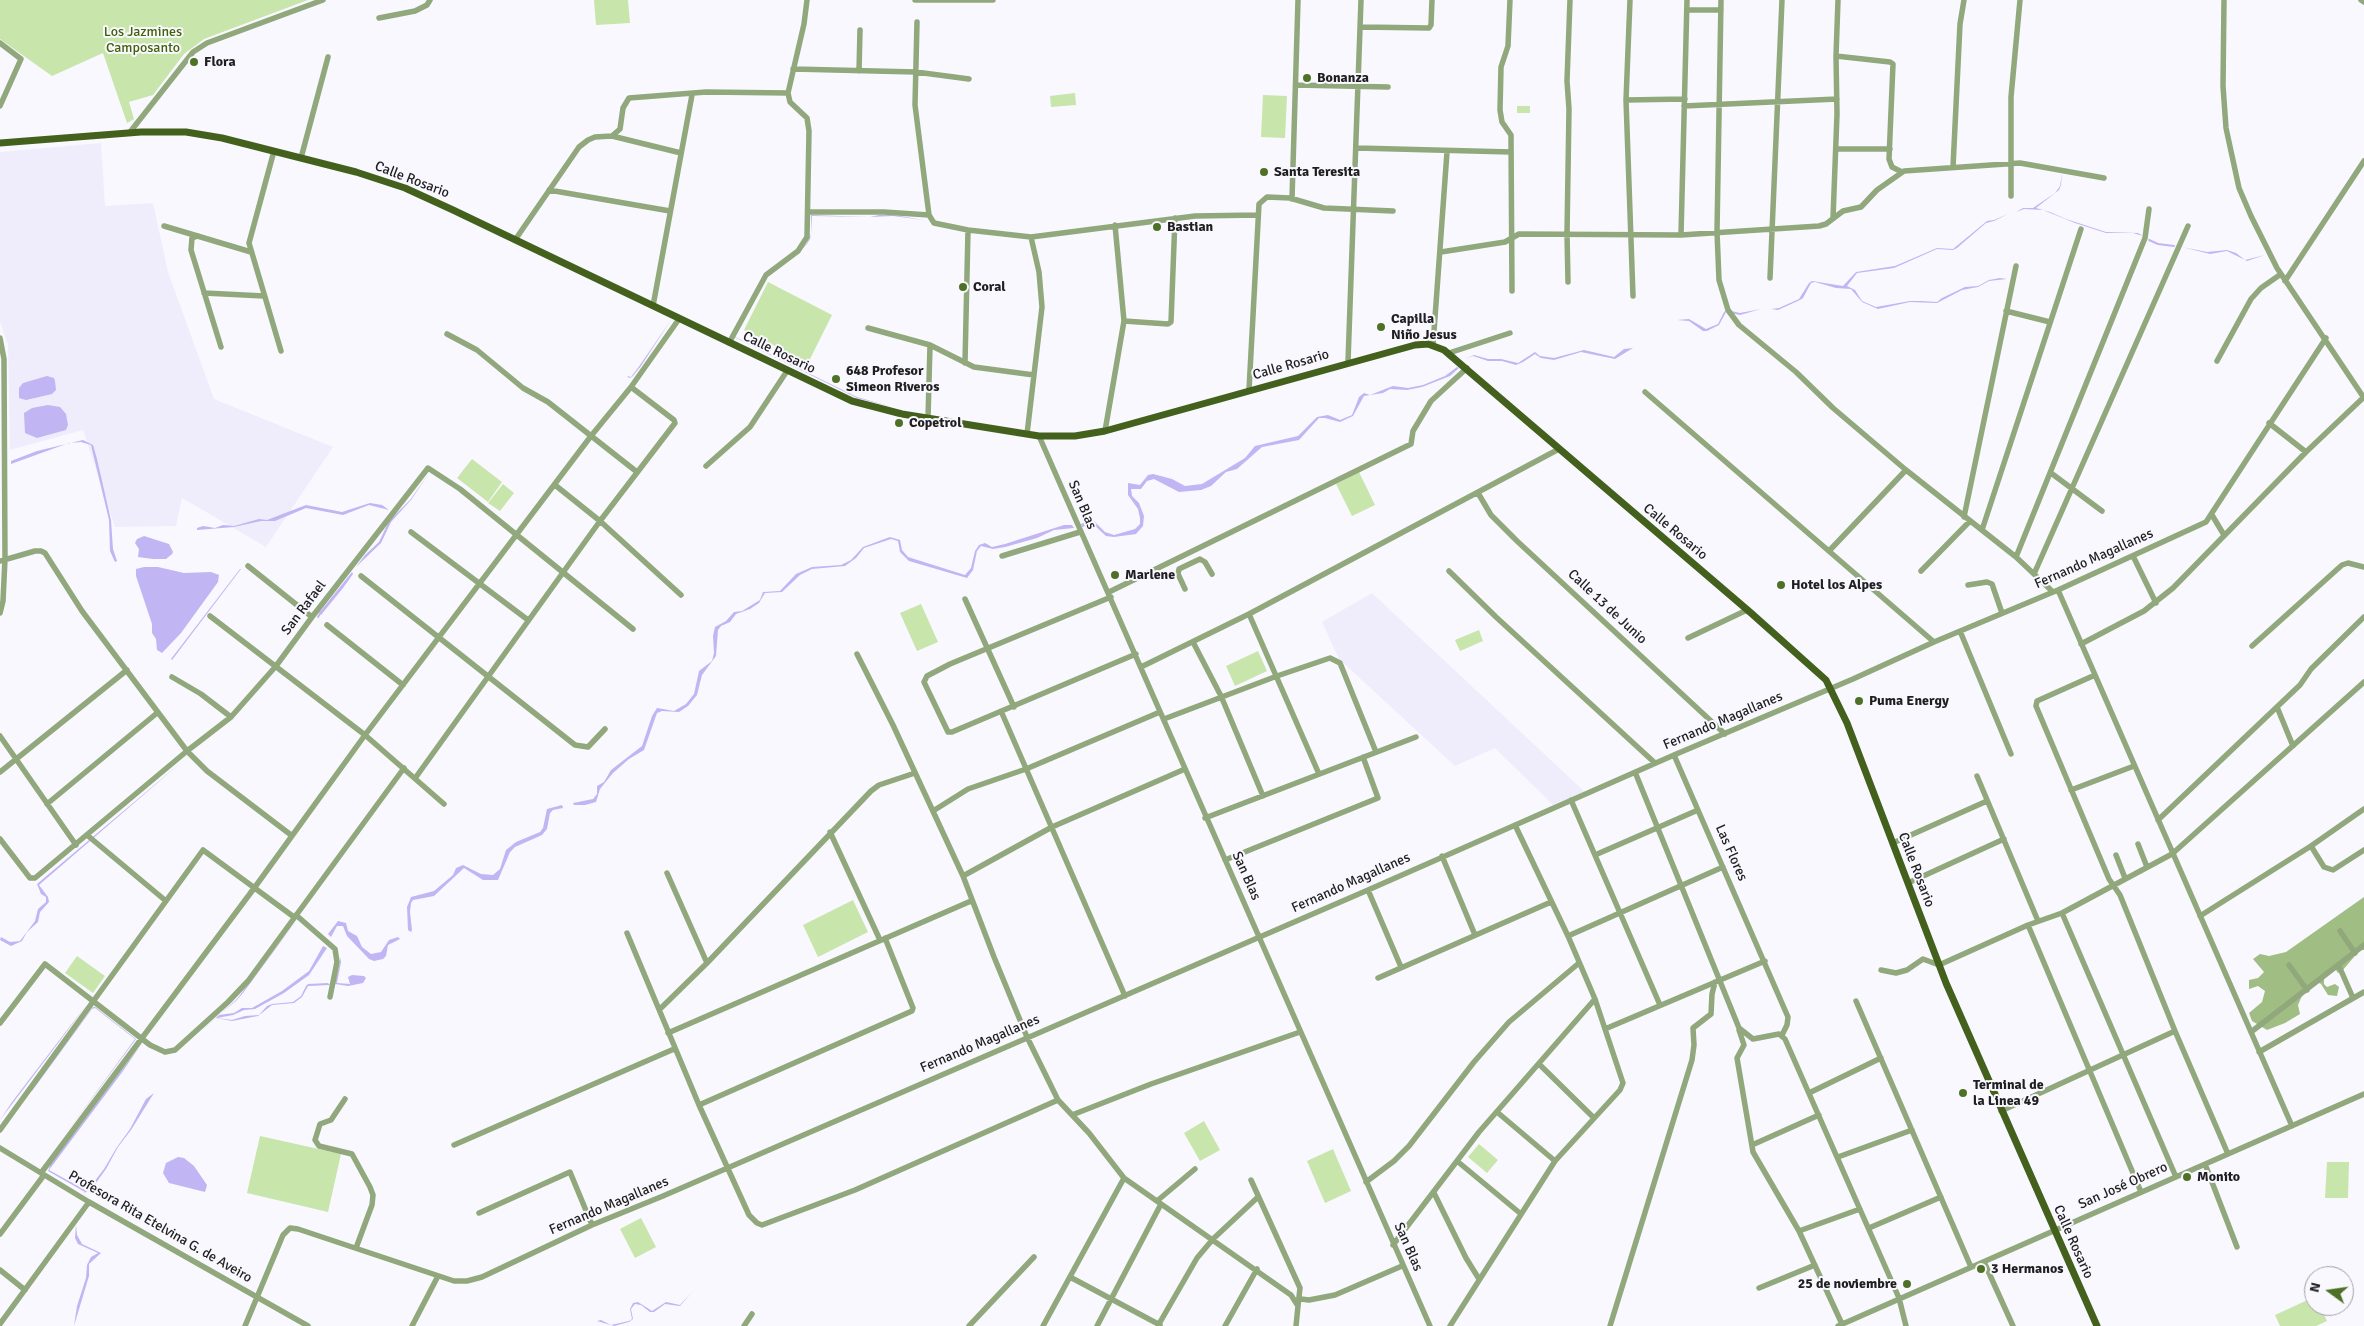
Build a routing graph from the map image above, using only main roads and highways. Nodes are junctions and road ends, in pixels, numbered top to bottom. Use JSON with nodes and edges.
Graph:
{"nodes":[{"id":1,"x":0,"y":143,"type":"edge"},
{"id":2,"x":2097,"y":1326,"type":"edge"}],
"edges":[{"from":1,"to":2,"type":"main road","name":"Calle Rosario"}]}
